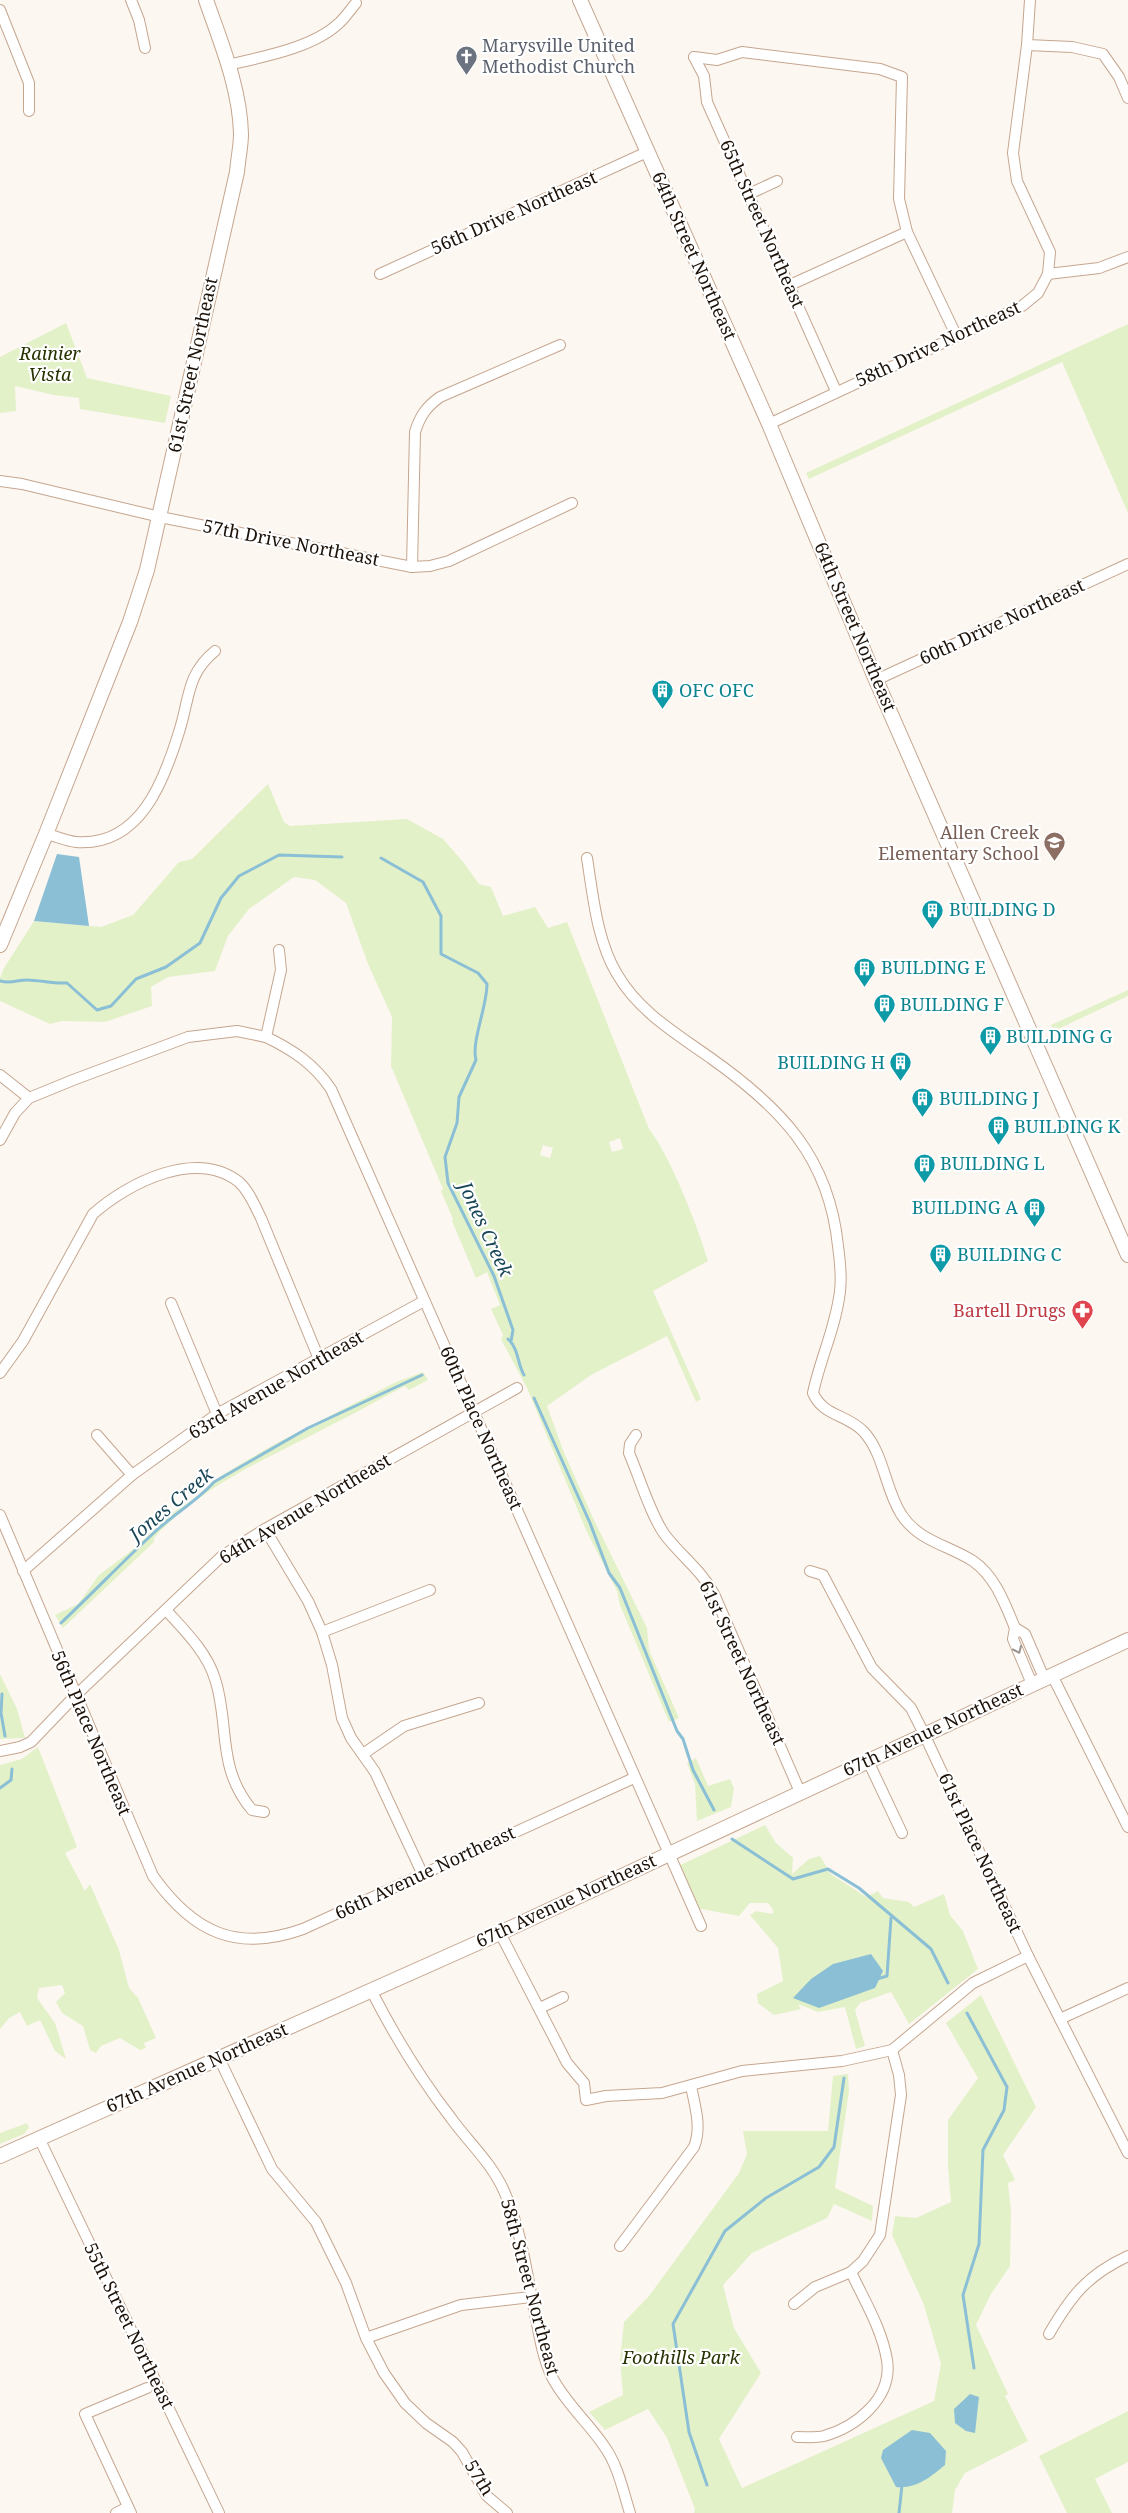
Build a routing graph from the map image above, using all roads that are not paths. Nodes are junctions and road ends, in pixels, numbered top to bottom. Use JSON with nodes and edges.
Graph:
{"nodes":[{"id":1,"x":131,"y":0,"type":"edge"},
{"id":2,"x":206,"y":0,"type":"edge"},
{"id":3,"x":580,"y":0,"type":"edge"},
{"id":4,"x":1030,"y":0,"type":"edge"},
{"id":5,"x":356,"y":3,"type":"dead end"},
{"id":6,"x":0,"y":10,"type":"edge"},
{"id":7,"x":1027,"y":45,"type":"junction"},
{"id":8,"x":145,"y":48,"type":"dead end"},
{"id":9,"x":228,"y":66,"type":"junction"},
{"id":10,"x":1128,"y":98,"type":"edge"},
{"id":11,"x":29,"y":111,"type":"dead end"},
{"id":12,"x":647,"y":152,"type":"junction"},
{"id":13,"x":777,"y":181,"type":"dead end"},
{"id":14,"x":749,"y":194,"type":"junction"},
{"id":15,"x":907,"y":232,"type":"junction"},
{"id":16,"x":1128,"y":257,"type":"edge"},
{"id":17,"x":380,"y":274,"type":"dead end"},
{"id":18,"x":1048,"y":274,"type":"junction"},
{"id":19,"x":790,"y":285,"type":"junction"},
{"id":20,"x":956,"y":335,"type":"junction"},
{"id":21,"x":560,"y":345,"type":"dead end"},
{"id":22,"x":836,"y":391,"type":"junction"},
{"id":23,"x":769,"y":424,"type":"junction"},
{"id":24,"x":0,"y":481,"type":"edge"},
{"id":25,"x":572,"y":503,"type":"dead end"},
{"id":26,"x":160,"y":517,"type":"junction"},
{"id":27,"x":1128,"y":564,"type":"edge"},
{"id":28,"x":412,"y":567,"type":"junction"},
{"id":29,"x":215,"y":651,"type":"dead end"},
{"id":30,"x":876,"y":680,"type":"junction"},
{"id":31,"x":46,"y":834,"type":"junction"},
{"id":32,"x":587,"y":858,"type":"dead end"},
{"id":33,"x":0,"y":945,"type":"edge"},
{"id":34,"x":279,"y":950,"type":"dead end"},
{"id":35,"x":266,"y":1037,"type":"junction"},
{"id":36,"x":0,"y":1075,"type":"edge"},
{"id":37,"x":29,"y":1098,"type":"junction"},
{"id":38,"x":0,"y":1140,"type":"edge"},
{"id":39,"x":1128,"y":1255,"type":"edge"},
{"id":40,"x":424,"y":1302,"type":"junction"},
{"id":41,"x":171,"y":1303,"type":"dead end"},
{"id":42,"x":319,"y":1359,"type":"junction"},
{"id":43,"x":0,"y":1373,"type":"edge"},
{"id":44,"x":517,"y":1388,"type":"dead end"},
{"id":45,"x":474,"y":1411,"type":"junction"},
{"id":46,"x":218,"y":1414,"type":"junction"},
{"id":47,"x":97,"y":1435,"type":"dead end"},
{"id":48,"x":636,"y":1435,"type":"dead end"},
{"id":49,"x":132,"y":1475,"type":"junction"},
{"id":50,"x":0,"y":1515,"type":"edge"},
{"id":51,"x":266,"y":1529,"type":"junction"},
{"id":52,"x":810,"y":1571,"type":"dead end"},
{"id":53,"x":23,"y":1572,"type":"junction"},
{"id":54,"x":430,"y":1590,"type":"dead end"},
{"id":55,"x":166,"y":1610,"type":"junction"},
{"id":56,"x":322,"y":1632,"type":"junction"},
{"id":57,"x":1128,"y":1640,"type":"edge"},
{"id":58,"x":1043,"y":1679,"type":"junction"},
{"id":59,"x":75,"y":1696,"type":"junction"},
{"id":60,"x":479,"y":1703,"type":"dead end"},
{"id":61,"x":926,"y":1736,"type":"junction"},
{"id":62,"x":0,"y":1752,"type":"edge"},
{"id":63,"x":363,"y":1754,"type":"junction"},
{"id":64,"x":868,"y":1761,"type":"junction"},
{"id":65,"x":634,"y":1778,"type":"junction"},
{"id":66,"x":800,"y":1792,"type":"junction"},
{"id":67,"x":264,"y":1812,"type":"dead end"},
{"id":68,"x":1128,"y":1827,"type":"edge"},
{"id":69,"x":902,"y":1833,"type":"dead end"},
{"id":70,"x":669,"y":1853,"type":"junction"},
{"id":71,"x":422,"y":1873,"type":"junction"},
{"id":72,"x":701,"y":1926,"type":"dead end"},
{"id":73,"x":210,"y":1931,"type":"joint"},
{"id":74,"x":500,"y":1932,"type":"junction"},
{"id":75,"x":1028,"y":1956,"type":"junction"},
{"id":76,"x":1128,"y":1988,"type":"edge"},
{"id":77,"x":371,"y":1990,"type":"junction"},
{"id":78,"x":562,"y":1997,"type":"dead end"},
{"id":79,"x":540,"y":2008,"type":"junction"},
{"id":80,"x":1060,"y":2020,"type":"junction"},
{"id":81,"x":892,"y":2050,"type":"junction"},
{"id":82,"x":219,"y":2058,"type":"junction"},
{"id":83,"x":691,"y":2086,"type":"junction"},
{"id":84,"x":39,"y":2138,"type":"junction"},
{"id":85,"x":1128,"y":2154,"type":"edge"},
{"id":86,"x":0,"y":2156,"type":"edge"},
{"id":87,"x":620,"y":2246,"type":"dead end"},
{"id":88,"x":1128,"y":2256,"type":"edge"},
{"id":89,"x":851,"y":2272,"type":"junction"},
{"id":90,"x":531,"y":2297,"type":"junction"},
{"id":91,"x":794,"y":2304,"type":"dead end"},
{"id":92,"x":1049,"y":2334,"type":"dead end"},
{"id":93,"x":366,"y":2338,"type":"junction"},
{"id":94,"x":147,"y":2388,"type":"dead end"},
{"id":95,"x":797,"y":2438,"type":"dead end"},
{"id":96,"x":130,"y":2510,"type":"edge"},
{"id":97,"x":116,"y":2513,"type":"edge"},
{"id":98,"x":219,"y":2513,"type":"edge"},
{"id":99,"x":507,"y":2513,"type":"edge"},
{"id":100,"x":630,"y":2513,"type":"edge"}],
"edges":[{"from":1,"to":8,"type":"street"},
{"from":2,"to":9,"type":"street","name":"61st Street Northeast"},
{"from":3,"to":12,"type":"street","name":"64th Street Northeast"},
{"from":4,"to":7,"type":"street"},
{"from":5,"to":9,"type":"street"},
{"from":6,"to":11,"type":"street"},
{"from":7,"to":10,"type":"street"},
{"from":7,"to":18,"type":"street"},
{"from":9,"to":26,"type":"street","name":"61st Street Northeast"},
{"from":12,"to":17,"type":"street","name":"56th Drive Northeast"},
{"from":12,"to":23,"type":"street","name":"64th Street Northeast"},
{"from":13,"to":14,"type":"street"},
{"from":14,"to":15,"type":"street","name":"65th Street Northeast"},
{"from":14,"to":19,"type":"street","name":"65th Street Northeast"},
{"from":15,"to":19,"type":"street"},
{"from":15,"to":20,"type":"street"},
{"from":16,"to":18,"type":"street"},
{"from":18,"to":20,"type":"street","name":"58th Drive Northeast"},
{"from":19,"to":22,"type":"street","name":"65th Street Northeast"},
{"from":20,"to":22,"type":"street","name":"58th Drive Northeast"},
{"from":21,"to":28,"type":"street"},
{"from":22,"to":23,"type":"street","name":"58th Drive Northeast"},
{"from":23,"to":30,"type":"street","name":"64th Street Northeast"},
{"from":24,"to":26,"type":"street","name":"57th Drive Northeast"},
{"from":25,"to":28,"type":"street","name":"57th Drive Northeast"},
{"from":26,"to":28,"type":"street","name":"57th Drive Northeast"},
{"from":26,"to":31,"type":"street","name":"61st Street Northeast"},
{"from":27,"to":30,"type":"street","name":"60th Drive Northeast"},
{"from":29,"to":31,"type":"street"},
{"from":30,"to":39,"type":"street","name":"64th Street Northeast"},
{"from":31,"to":33,"type":"street","name":"61st Street Northeast"},
{"from":32,"to":58,"type":"street"},
{"from":34,"to":35,"type":"street"},
{"from":35,"to":37,"type":"street"},
{"from":35,"to":40,"type":"street","name":"60th Place Northeast"},
{"from":36,"to":37,"type":"street"},
{"from":37,"to":38,"type":"street"},
{"from":40,"to":42,"type":"street","name":"63rd Avenue Northeast"},
{"from":40,"to":45,"type":"street","name":"60th Place Northeast"},
{"from":41,"to":46,"type":"street"},
{"from":42,"to":43,"type":"street"},
{"from":42,"to":46,"type":"street","name":"63rd Avenue Northeast"},
{"from":44,"to":45,"type":"street","name":"64th Avenue Northeast"},
{"from":45,"to":51,"type":"street","name":"64th Avenue Northeast"},
{"from":45,"to":65,"type":"street","name":"60th Place Northeast"},
{"from":46,"to":49,"type":"street","name":"63rd Avenue Northeast"},
{"from":47,"to":49,"type":"street"},
{"from":48,"to":66,"type":"street","name":"61st Street Northeast"},
{"from":49,"to":53,"type":"street","name":"63rd Avenue Northeast"},
{"from":50,"to":53,"type":"street","name":"56th Place Northeast"},
{"from":51,"to":55,"type":"street","name":"64th Avenue Northeast"},
{"from":51,"to":56,"type":"street"},
{"from":52,"to":61,"type":"street","name":"61st Place Northeast"},
{"from":53,"to":59,"type":"street","name":"56th Place Northeast"},
{"from":54,"to":56,"type":"street"},
{"from":55,"to":59,"type":"street","name":"64th Avenue Northeast"},
{"from":55,"to":67,"type":"street"},
{"from":56,"to":63,"type":"street"},
{"from":57,"to":58,"type":"street","name":"67th Avenue Northeast"},
{"from":58,"to":61,"type":"street","name":"67th Avenue Northeast"},
{"from":58,"to":68,"type":"street"},
{"from":59,"to":62,"type":"street","name":"64th Avenue Northeast"},
{"from":59,"to":73,"type":"street","name":"56th Place Northeast"},
{"from":60,"to":63,"type":"street"},
{"from":61,"to":64,"type":"street","name":"67th Avenue Northeast"},
{"from":61,"to":75,"type":"street","name":"61st Place Northeast"},
{"from":63,"to":71,"type":"street"},
{"from":64,"to":66,"type":"street","name":"67th Avenue Northeast"},
{"from":64,"to":69,"type":"street"},
{"from":65,"to":70,"type":"street","name":"60th Place Northeast"},
{"from":65,"to":71,"type":"street","name":"66th Avenue Northeast"},
{"from":66,"to":70,"type":"street","name":"67th Avenue Northeast"},
{"from":70,"to":72,"type":"street","name":"60th Place Northeast"},
{"from":70,"to":74,"type":"street","name":"67th Avenue Northeast"},
{"from":71,"to":73,"type":"street","name":"66th Avenue Northeast"},
{"from":74,"to":77,"type":"street","name":"67th Avenue Northeast"},
{"from":74,"to":79,"type":"street"},
{"from":75,"to":80,"type":"street","name":"61st Place Northeast"},
{"from":75,"to":81,"type":"street"},
{"from":76,"to":80,"type":"street"},
{"from":77,"to":82,"type":"street","name":"67th Avenue Northeast"},
{"from":77,"to":90,"type":"street","name":"58th Street Northeast"},
{"from":78,"to":79,"type":"street"},
{"from":79,"to":83,"type":"street"},
{"from":80,"to":85,"type":"street","name":"61st Place Northeast"},
{"from":81,"to":83,"type":"street"},
{"from":81,"to":89,"type":"street"},
{"from":82,"to":84,"type":"street","name":"67th Avenue Northeast"},
{"from":82,"to":93,"type":"street","name":"57th"},
{"from":83,"to":87,"type":"street"},
{"from":84,"to":86,"type":"street","name":"67th Avenue Northeast"},
{"from":84,"to":98,"type":"street","name":"55th Street Northeast"},
{"from":88,"to":92,"type":"street"},
{"from":89,"to":91,"type":"street"},
{"from":89,"to":95,"type":"street"},
{"from":90,"to":93,"type":"street"},
{"from":90,"to":100,"type":"street","name":"58th Street Northeast"},
{"from":93,"to":99,"type":"street","name":"57th"},
{"from":94,"to":96,"type":"street"},
{"from":96,"to":97,"type":"street"}]}
